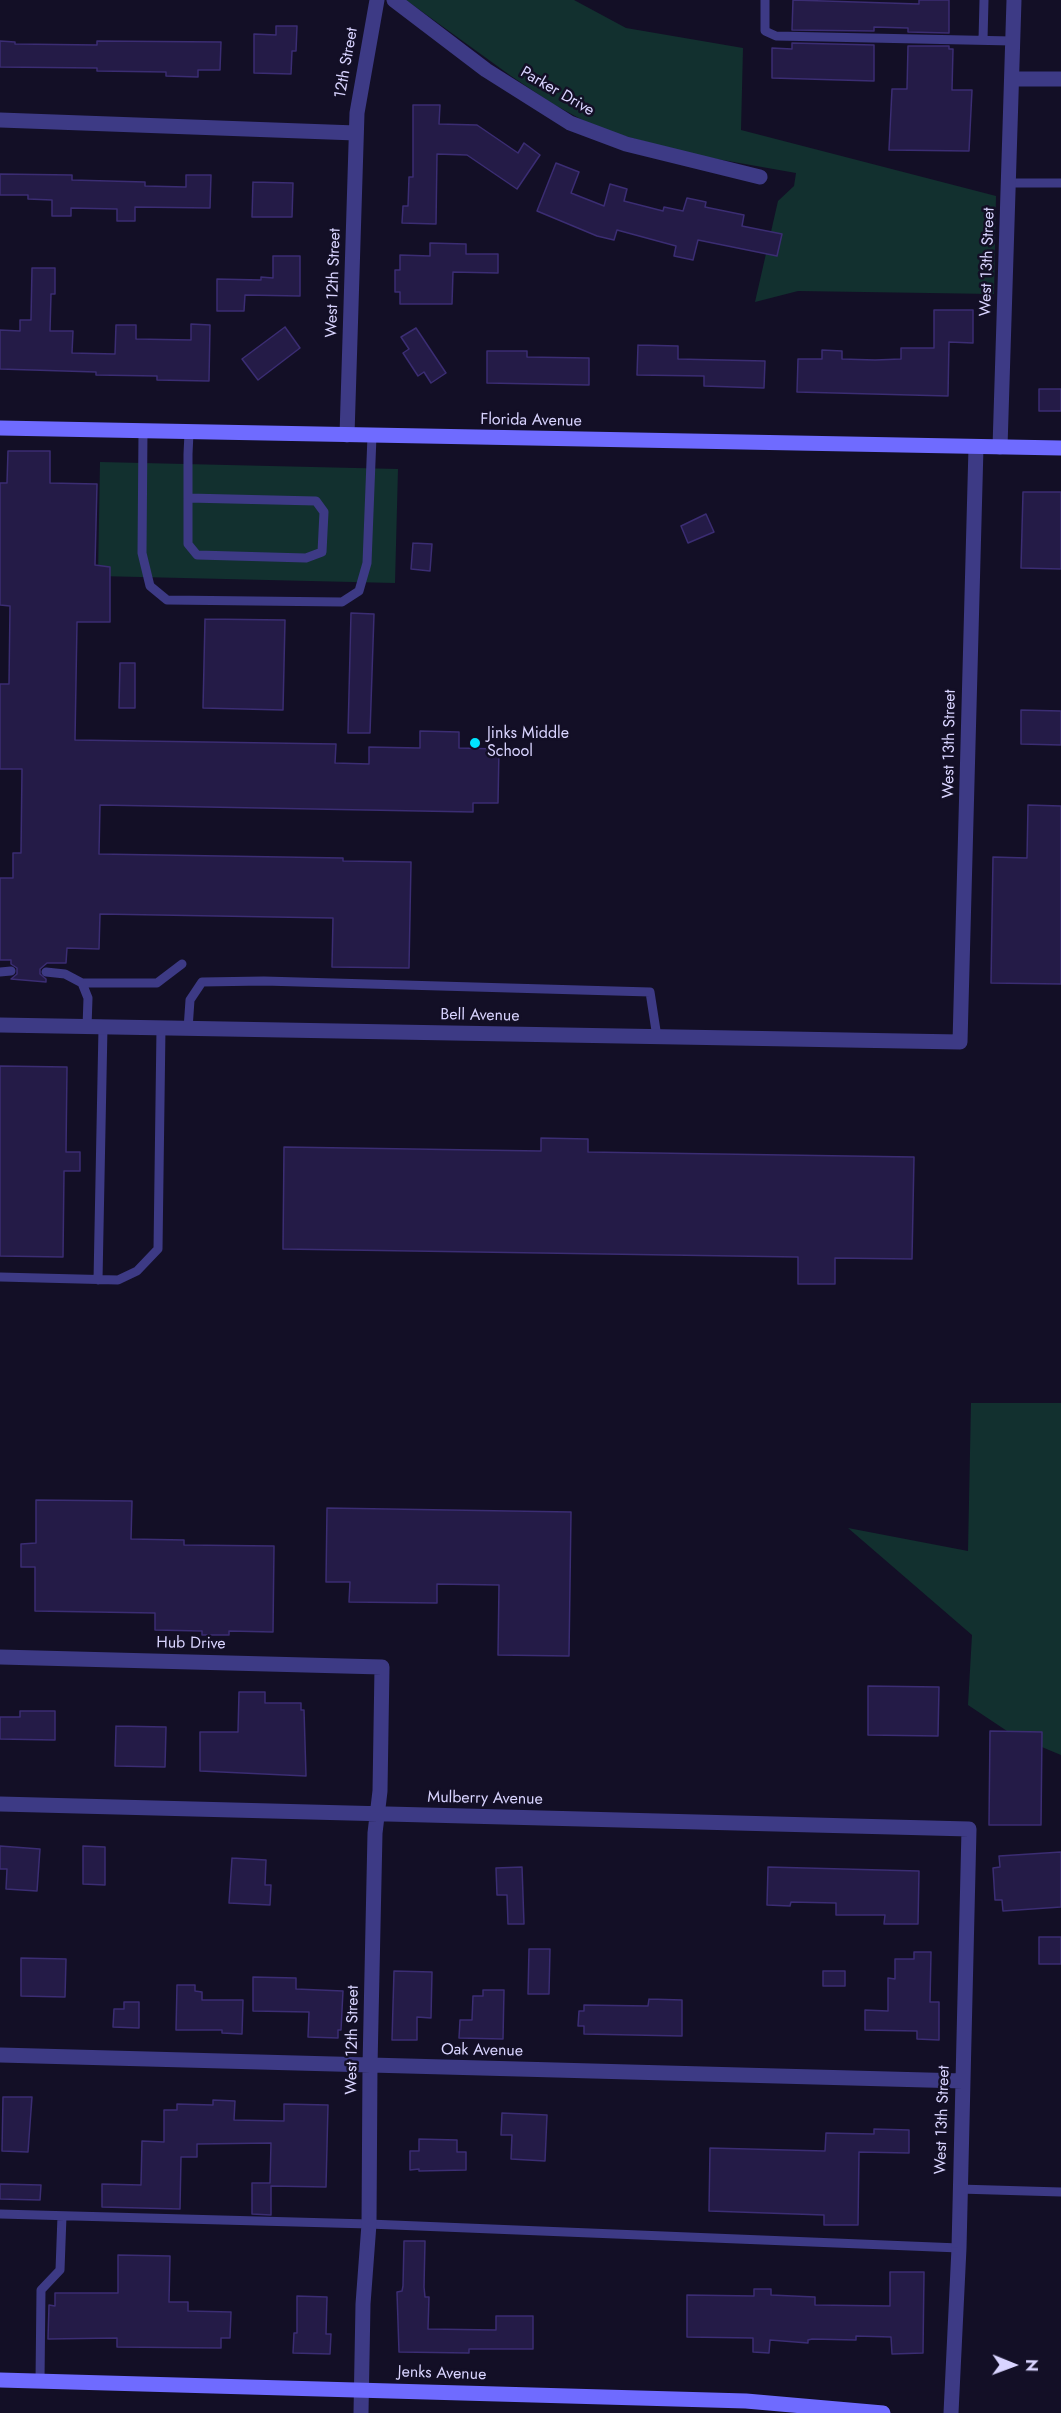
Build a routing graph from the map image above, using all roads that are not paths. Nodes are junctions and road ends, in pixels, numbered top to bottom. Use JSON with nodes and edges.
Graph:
{"nodes":[{"id":1,"x":377,"y":0,"type":"edge"},
{"id":2,"x":394,"y":0,"type":"edge"},
{"id":3,"x":765,"y":0,"type":"edge"},
{"id":4,"x":984,"y":0,"type":"edge"},
{"id":5,"x":1014,"y":0,"type":"edge"},
{"id":6,"x":983,"y":40,"type":"junction"},
{"id":7,"x":1012,"y":41,"type":"junction"},
{"id":8,"x":1011,"y":79,"type":"junction"},
{"id":9,"x":1061,"y":79,"type":"edge"},
{"id":10,"x":0,"y":120,"type":"edge"},
{"id":11,"x":356,"y":133,"type":"junction"},
{"id":12,"x":760,"y":177,"type":"dead end"},
{"id":13,"x":1008,"y":183,"type":"junction"},
{"id":14,"x":1061,"y":183,"type":"edge"},
{"id":15,"x":0,"y":428,"type":"edge"},
{"id":16,"x":142,"y":431,"type":"junction"},
{"id":17,"x":189,"y":433,"type":"junction"},
{"id":18,"x":347,"y":435,"type":"junction"},
{"id":19,"x":372,"y":436,"type":"junction"},
{"id":20,"x":976,"y":447,"type":"junction"},
{"id":21,"x":1000,"y":447,"type":"junction"},
{"id":22,"x":1061,"y":448,"type":"edge"},
{"id":23,"x":188,"y":498,"type":"junction"},
{"id":24,"x":182,"y":964,"type":"dead end"},
{"id":25,"x":11,"y":971,"type":"dead end"},
{"id":26,"x":0,"y":972,"type":"edge"},
{"id":27,"x":46,"y":972,"type":"dead end"},
{"id":28,"x":82,"y":983,"type":"junction"},
{"id":29,"x":0,"y":1025,"type":"edge"},
{"id":30,"x":87,"y":1027,"type":"junction"},
{"id":31,"x":103,"y":1027,"type":"junction"},
{"id":32,"x":161,"y":1028,"type":"junction"},
{"id":33,"x":188,"y":1029,"type":"junction"},
{"id":34,"x":657,"y":1037,"type":"junction"},
{"id":35,"x":960,"y":1042,"type":"joint"},
{"id":36,"x":0,"y":1277,"type":"edge"},
{"id":37,"x":98,"y":1280,"type":"junction"},
{"id":38,"x":0,"y":1657,"type":"edge"},
{"id":39,"x":382,"y":1667,"type":"joint"},
{"id":40,"x":0,"y":1804,"type":"edge"},
{"id":41,"x":378,"y":1815,"type":"junction"},
{"id":42,"x":969,"y":1829,"type":"joint"},
{"id":43,"x":0,"y":2055,"type":"edge"},
{"id":44,"x":369,"y":2066,"type":"junction"},
{"id":45,"x":963,"y":2081,"type":"junction"},
{"id":46,"x":959,"y":2189,"type":"junction"},
{"id":47,"x":1061,"y":2192,"type":"edge"},
{"id":48,"x":0,"y":2214,"type":"edge"},
{"id":49,"x":62,"y":2216,"type":"junction"},
{"id":50,"x":369,"y":2224,"type":"junction"},
{"id":51,"x":959,"y":2248,"type":"junction"},
{"id":52,"x":0,"y":2380,"type":"edge"},
{"id":53,"x":40,"y":2381,"type":"junction"},
{"id":54,"x":362,"y":2390,"type":"junction"},
{"id":55,"x":361,"y":2413,"type":"edge"},
{"id":56,"x":883,"y":2413,"type":"edge"},
{"id":57,"x":951,"y":2413,"type":"edge"}],
"edges":[{"from":1,"to":11,"type":"street","name":"12th Street"},
{"from":2,"to":12,"type":"street","name":"Parker Drive"},
{"from":3,"to":6,"type":"lane"},
{"from":4,"to":6,"type":"lane"},
{"from":5,"to":7,"type":"street","name":"West 13th Street"},
{"from":6,"to":7,"type":"lane"},
{"from":7,"to":8,"type":"street","name":"West 13th Street"},
{"from":8,"to":9,"type":"street"},
{"from":8,"to":13,"type":"street","name":"West 13th Street"},
{"from":10,"to":11,"type":"street"},
{"from":11,"to":18,"type":"street","name":"West 12th Street"},
{"from":13,"to":14,"type":"lane"},
{"from":13,"to":21,"type":"street","name":"West 13th Street"},
{"from":15,"to":16,"type":"street","name":"Florida Avenue"},
{"from":16,"to":17,"type":"street","name":"Florida Avenue"},
{"from":16,"to":19,"type":"lane"},
{"from":17,"to":18,"type":"street","name":"Florida Avenue"},
{"from":17,"to":23,"type":"lane"},
{"from":18,"to":19,"type":"street","name":"Florida Avenue"},
{"from":19,"to":20,"type":"street","name":"Florida Avenue"},
{"from":20,"to":21,"type":"street","name":"Florida Avenue"},
{"from":20,"to":35,"type":"street","name":"West 13th Street"},
{"from":21,"to":22,"type":"street","name":"Florida Avenue"},
{"from":23,"to":23,"type":"lane"},
{"from":24,"to":28,"type":"lane"},
{"from":25,"to":26,"type":"lane"},
{"from":27,"to":28,"type":"lane"},
{"from":28,"to":30,"type":"lane"},
{"from":29,"to":30,"type":"street","name":"Bell Avenue"},
{"from":30,"to":31,"type":"street","name":"Bell Avenue"},
{"from":31,"to":32,"type":"street","name":"Bell Avenue"},
{"from":31,"to":37,"type":"lane"},
{"from":32,"to":33,"type":"street","name":"Bell Avenue"},
{"from":32,"to":37,"type":"lane"},
{"from":33,"to":34,"type":"street","name":"Bell Avenue"},
{"from":33,"to":34,"type":"lane"},
{"from":34,"to":35,"type":"street","name":"Bell Avenue"},
{"from":36,"to":37,"type":"lane"},
{"from":38,"to":39,"type":"street","name":"Hub Drive"},
{"from":39,"to":41,"type":"street","name":"West 12th Street"},
{"from":40,"to":41,"type":"street","name":"Mulberry Avenue"},
{"from":41,"to":42,"type":"street","name":"Mulberry Avenue"},
{"from":41,"to":44,"type":"street","name":"West 12th Street"},
{"from":42,"to":45,"type":"street","name":"West 13th Street"},
{"from":43,"to":44,"type":"street","name":"Oak Avenue"},
{"from":44,"to":45,"type":"street","name":"Oak Avenue"},
{"from":44,"to":50,"type":"street","name":"West 12th Street"},
{"from":45,"to":46,"type":"street","name":"West 13th Street"},
{"from":46,"to":47,"type":"lane"},
{"from":46,"to":51,"type":"street","name":"West 13th Street"},
{"from":48,"to":49,"type":"lane"},
{"from":49,"to":50,"type":"lane"},
{"from":49,"to":53,"type":"lane"},
{"from":50,"to":51,"type":"lane"},
{"from":50,"to":54,"type":"street","name":"West 12th Street"},
{"from":51,"to":57,"type":"street","name":"West 13th Street"},
{"from":52,"to":53,"type":"street","name":"Jenks Avenue"},
{"from":53,"to":54,"type":"street","name":"Jenks Avenue"},
{"from":54,"to":55,"type":"street","name":"West 12th Street"},
{"from":54,"to":56,"type":"street","name":"Jenks Avenue"}]}
